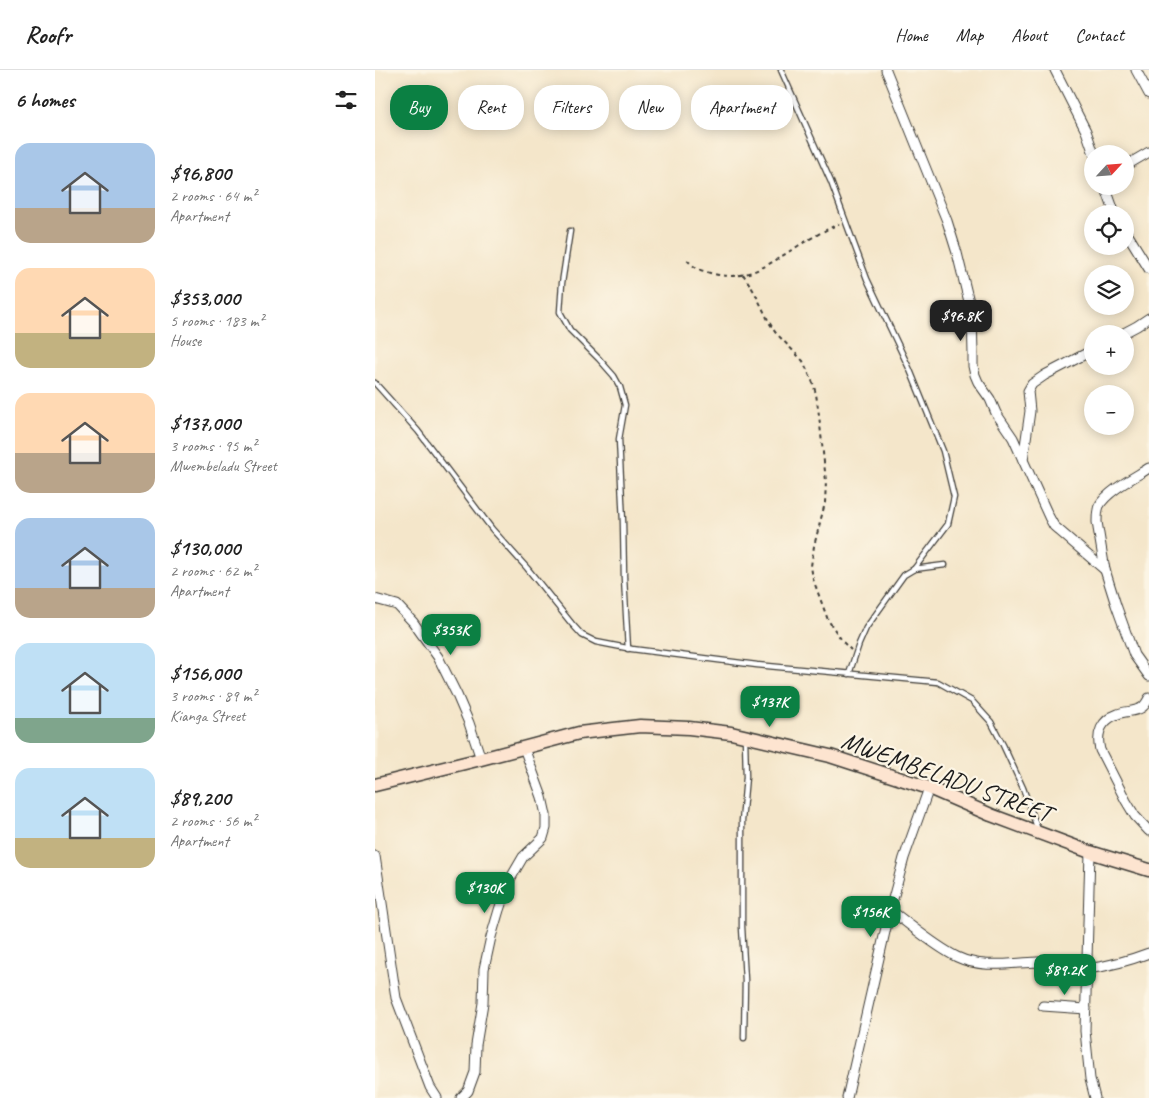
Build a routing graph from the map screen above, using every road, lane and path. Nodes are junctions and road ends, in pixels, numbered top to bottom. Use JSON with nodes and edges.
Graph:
{"nodes":[{"id":1,"x":781,"y":70,"type":"edge"},
{"id":2,"x":886,"y":70,"type":"edge"},
{"id":3,"x":1055,"y":70,"type":"edge"},
{"id":4,"x":1136,"y":70,"type":"edge"},
{"id":5,"x":1148,"y":89,"type":"edge"},
{"id":6,"x":1091,"y":145,"type":"edge"},
{"id":7,"x":1149,"y":152,"type":"edge"},
{"id":8,"x":1134,"y":161,"type":"edge"},
{"id":9,"x":846,"y":221,"type":"junction"},
{"id":10,"x":570,"y":230,"type":"dead end"},
{"id":11,"x":1134,"y":245,"type":"edge"},
{"id":12,"x":687,"y":260,"type":"dead end"},
{"id":13,"x":1149,"y":269,"type":"edge"},
{"id":14,"x":743,"y":274,"type":"junction"},
{"id":15,"x":1149,"y":318,"type":"edge"},
{"id":16,"x":1134,"y":328,"type":"edge"},
{"id":17,"x":1084,"y":355,"type":"edge"},
{"id":18,"x":375,"y":383,"type":"edge"},
{"id":19,"x":1023,"y":461,"type":"junction"},
{"id":20,"x":1149,"y":468,"type":"edge"},
{"id":21,"x":945,"y":566,"type":"dead end"},
{"id":22,"x":914,"y":568,"type":"junction"},
{"id":23,"x":1105,"y":570,"type":"junction"},
{"id":24,"x":375,"y":600,"type":"edge"},
{"id":25,"x":628,"y":649,"type":"junction"},
{"id":26,"x":855,"y":654,"type":"junction"},
{"id":27,"x":849,"y":674,"type":"junction"},
{"id":28,"x":1149,"y":676,"type":"edge"},
{"id":29,"x":1149,"y":698,"type":"edge"},
{"id":30,"x":745,"y":736,"type":"junction"},
{"id":31,"x":524,"y":748,"type":"junction"},
{"id":32,"x":481,"y":759,"type":"junction"},
{"id":33,"x":375,"y":785,"type":"edge"},
{"id":34,"x":929,"y":788,"type":"junction"},
{"id":35,"x":1149,"y":832,"type":"edge"},
{"id":36,"x":1039,"y":834,"type":"junction"},
{"id":37,"x":1090,"y":852,"type":"junction"},
{"id":38,"x":375,"y":856,"type":"edge"},
{"id":39,"x":1149,"y":870,"type":"edge"},
{"id":40,"x":890,"y":910,"type":"junction"},
{"id":41,"x":1149,"y":953,"type":"edge"},
{"id":42,"x":1087,"y":967,"type":"junction"},
{"id":43,"x":1043,"y":1006,"type":"dead end"},
{"id":44,"x":1086,"y":1009,"type":"junction"},
{"id":45,"x":744,"y":1038,"type":"dead end"},
{"id":46,"x":437,"y":1098,"type":"edge"},
{"id":47,"x":461,"y":1098,"type":"edge"},
{"id":48,"x":847,"y":1098,"type":"edge"},
{"id":49,"x":1095,"y":1098,"type":"edge"}],
"edges":[{"from":1,"to":9,"type":"lane"},
{"from":2,"to":19,"type":"street"},
{"from":3,"to":6,"type":"street"},
{"from":4,"to":5,"type":"street"},
{"from":7,"to":8,"type":"street"},
{"from":9,"to":14,"type":"path"},
{"from":9,"to":22,"type":"lane"},
{"from":10,"to":25,"type":"lane"},
{"from":11,"to":13,"type":"street"},
{"from":12,"to":14,"type":"path"},
{"from":14,"to":26,"type":"path"},
{"from":15,"to":16,"type":"street"},
{"from":17,"to":19,"type":"street"},
{"from":18,"to":25,"type":"lane"},
{"from":19,"to":23,"type":"street"},
{"from":20,"to":23,"type":"street"},
{"from":21,"to":22,"type":"lane"},
{"from":22,"to":26,"type":"lane"},
{"from":23,"to":28,"type":"street"},
{"from":24,"to":32,"type":"street"},
{"from":25,"to":27,"type":"lane"},
{"from":26,"to":27,"type":"lane"},
{"from":27,"to":36,"type":"lane"},
{"from":29,"to":35,"type":"street"},
{"from":30,"to":31,"type":"street","name":"MWEMBELADU STREET"},
{"from":30,"to":34,"type":"street","name":"MWEMBELADU STREET"},
{"from":30,"to":45,"type":"lane"},
{"from":31,"to":32,"type":"street","name":"MWEMBELADU STREET"},
{"from":31,"to":47,"type":"street"},
{"from":32,"to":33,"type":"street","name":"MWEMBELADU STREET"},
{"from":34,"to":36,"type":"street","name":"MWEMBELADU STREET"},
{"from":34,"to":40,"type":"street"},
{"from":36,"to":37,"type":"street","name":"MWEMBELADU STREET"},
{"from":37,"to":39,"type":"street","name":"MWEMBELADU STREET"},
{"from":37,"to":42,"type":"street"},
{"from":38,"to":46,"type":"street"},
{"from":40,"to":42,"type":"street"},
{"from":40,"to":48,"type":"street"},
{"from":41,"to":42,"type":"street"},
{"from":42,"to":44,"type":"street"},
{"from":43,"to":44,"type":"street"},
{"from":44,"to":49,"type":"street"}]}
